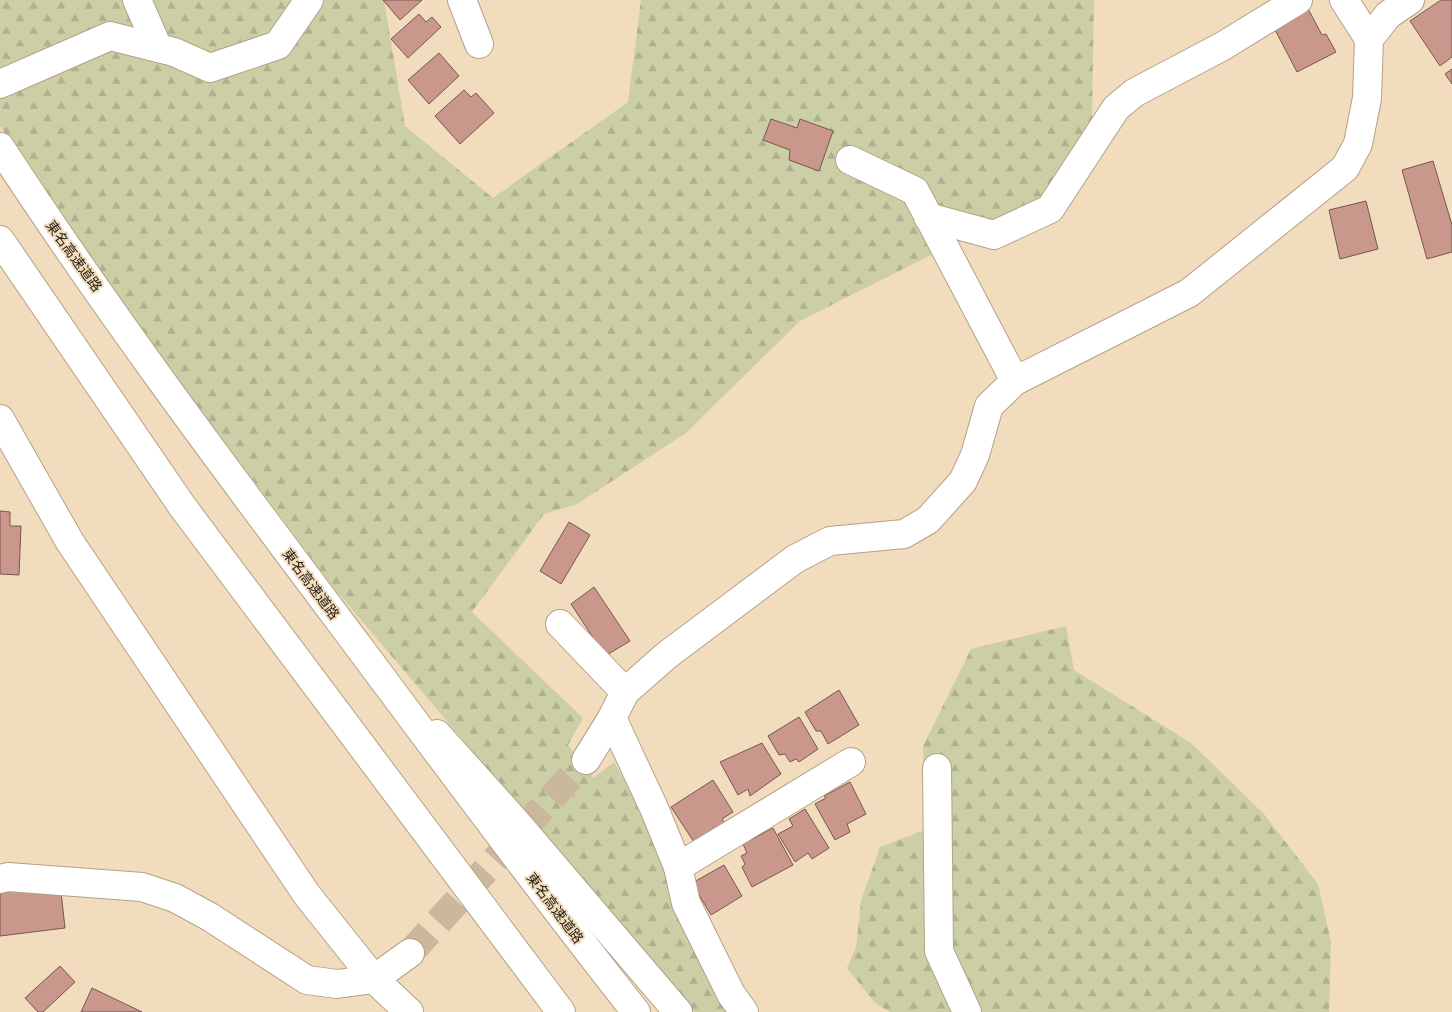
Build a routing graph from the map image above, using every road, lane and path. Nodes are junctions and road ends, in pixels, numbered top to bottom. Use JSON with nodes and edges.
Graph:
{"nodes":[{"id":1,"x":137,"y":0,"type":"edge"},
{"id":2,"x":309,"y":0,"type":"edge"},
{"id":3,"x":462,"y":0,"type":"edge"},
{"id":4,"x":1298,"y":0,"type":"edge"},
{"id":5,"x":1344,"y":0,"type":"edge"},
{"id":6,"x":1410,"y":0,"type":"edge"},
{"id":7,"x":1369,"y":39,"type":"junction"},
{"id":8,"x":480,"y":44,"type":"dead end"},
{"id":9,"x":158,"y":48,"type":"junction"},
{"id":10,"x":0,"y":84,"type":"edge"},
{"id":11,"x":0,"y":147,"type":"edge"},
{"id":12,"x":850,"y":160,"type":"dead end"},
{"id":13,"x":928,"y":217,"type":"junction"},
{"id":14,"x":0,"y":240,"type":"edge"},
{"id":15,"x":1015,"y":381,"type":"junction"},
{"id":16,"x":0,"y":419,"type":"edge"},
{"id":17,"x":560,"y":624,"type":"dead end"},
{"id":18,"x":360,"y":649,"type":"junction"},
{"id":19,"x":624,"y":692,"type":"junction"},
{"id":20,"x":612,"y":718,"type":"junction"},
{"id":21,"x":586,"y":760,"type":"tunnel mouth"},
{"id":22,"x":851,"y":762,"type":"dead end"},
{"id":23,"x":937,"y":768,"type":"dead end"},
{"id":24,"x":678,"y":867,"type":"junction"},
{"id":25,"x":0,"y":879,"type":"edge"},
{"id":26,"x":410,"y":953,"type":"tunnel mouth"},
{"id":27,"x":374,"y":979,"type":"junction"},
{"id":28,"x":409,"y":1012,"type":"edge"},
{"id":29,"x":561,"y":1012,"type":"edge"},
{"id":30,"x":636,"y":1012,"type":"edge"},
{"id":31,"x":678,"y":1012,"type":"edge"},
{"id":32,"x":744,"y":1012,"type":"edge"},
{"id":33,"x":968,"y":1012,"type":"edge"}],
"edges":[{"from":1,"to":9,"type":"main road"},
{"from":2,"to":9,"type":"main road"},
{"from":3,"to":8,"type":"main road"},
{"from":4,"to":13,"type":"main road"},
{"from":5,"to":7,"type":"main road"},
{"from":6,"to":7,"type":"main road"},
{"from":7,"to":15,"type":"main road"},
{"from":9,"to":10,"type":"main road"},
{"from":11,"to":18,"type":"main road","name":"東名高速道路"},
{"from":12,"to":13,"type":"main road"},
{"from":13,"to":15,"type":"main road"},
{"from":14,"to":29,"type":"main road"},
{"from":15,"to":19,"type":"main road"},
{"from":16,"to":27,"type":"main road"},
{"from":17,"to":19,"type":"main road"},
{"from":18,"to":30,"type":"main road","name":"東名高速道路"},
{"from":18,"to":31,"type":"main road"},
{"from":19,"to":20,"type":"main road"},
{"from":20,"to":21,"type":"main road"},
{"from":20,"to":24,"type":"main road"},
{"from":22,"to":24,"type":"main road"},
{"from":23,"to":33,"type":"main road"},
{"from":24,"to":32,"type":"main road"},
{"from":25,"to":27,"type":"main road"},
{"from":26,"to":27,"type":"main road"},
{"from":27,"to":28,"type":"main road"}]}
